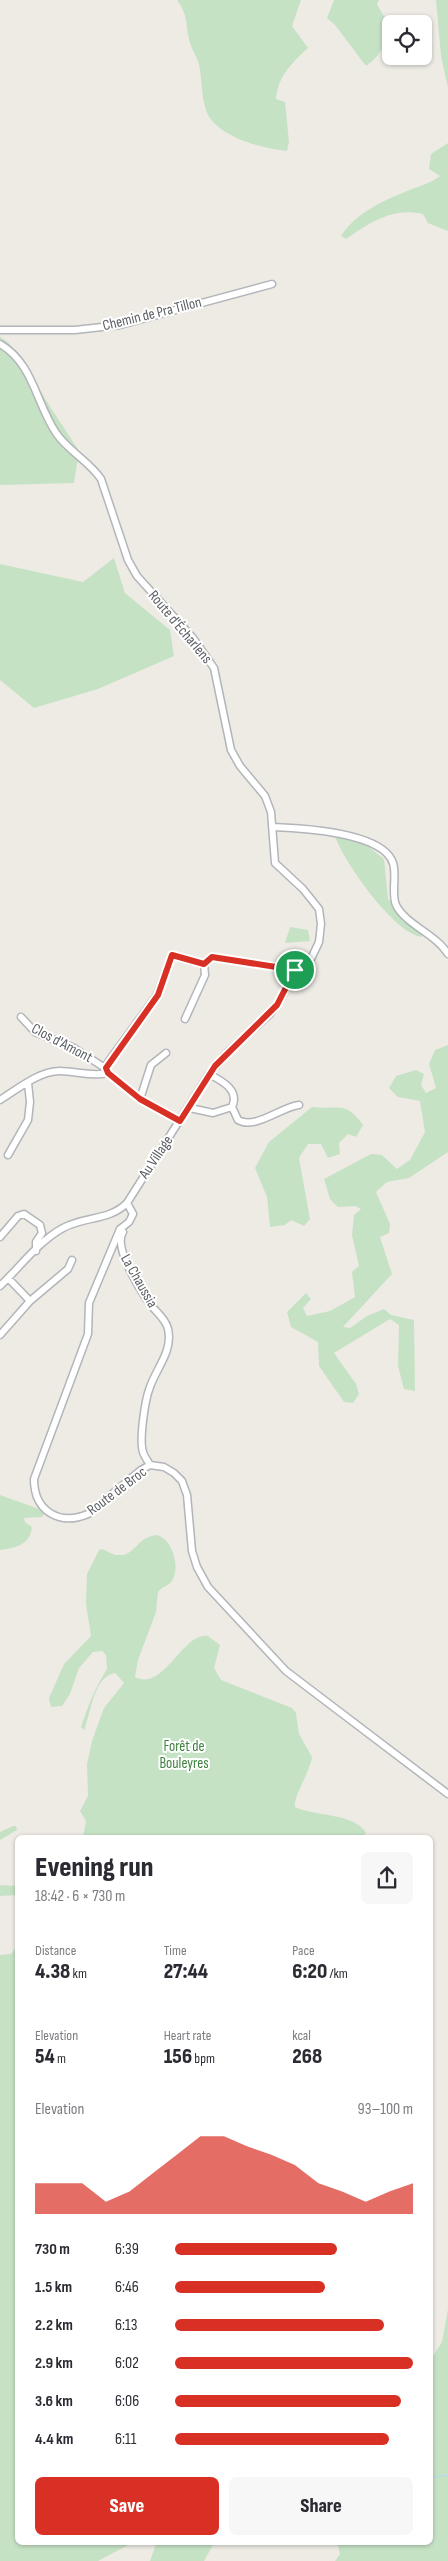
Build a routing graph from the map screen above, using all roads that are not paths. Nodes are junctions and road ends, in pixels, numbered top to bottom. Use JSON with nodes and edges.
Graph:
{"nodes":[{"id":1,"x":272,"y":284,"type":"dead end"},
{"id":2,"x":0,"y":330,"type":"edge"},
{"id":3,"x":0,"y":344,"type":"edge"},
{"id":4,"x":273,"y":827,"type":"junction"},
{"id":5,"x":448,"y":954,"type":"edge"},
{"id":6,"x":204,"y":964,"type":"junction"},
{"id":7,"x":295,"y":970,"type":"junction"},
{"id":8,"x":21,"y":1017,"type":"dead end"},
{"id":9,"x":185,"y":1019,"type":"dead end"},
{"id":10,"x":166,"y":1053,"type":"dead end"},
{"id":11,"x":107,"y":1070,"type":"junction"},
{"id":12,"x":209,"y":1074,"type":"junction"},
{"id":13,"x":28,"y":1084,"type":"junction"},
{"id":14,"x":140,"y":1099,"type":"junction"},
{"id":15,"x":0,"y":1100,"type":"edge"},
{"id":16,"x":299,"y":1105,"type":"dead end"},
{"id":17,"x":232,"y":1106,"type":"junction"},
{"id":18,"x":190,"y":1108,"type":"junction"},
{"id":19,"x":180,"y":1121,"type":"junction"},
{"id":20,"x":8,"y":1155,"type":"dead end"},
{"id":21,"x":127,"y":1203,"type":"junction"},
{"id":22,"x":133,"y":1214,"type":"junction"},
{"id":23,"x":0,"y":1237,"type":"edge"},
{"id":24,"x":36,"y":1251,"type":"junction"},
{"id":25,"x":72,"y":1260,"type":"dead end"},
{"id":26,"x":8,"y":1278,"type":"junction"},
{"id":27,"x":0,"y":1286,"type":"edge"},
{"id":28,"x":30,"y":1301,"type":"junction"},
{"id":29,"x":0,"y":1335,"type":"edge"},
{"id":30,"x":150,"y":1465,"type":"junction"},
{"id":31,"x":448,"y":1794,"type":"edge"}],
"edges":[{"from":1,"to":2,"type":"street","name":"Chemin de Pra Tillon"},
{"from":3,"to":4,"type":"street","name":"Route d'Écharlens"},
{"from":4,"to":5,"type":"street"},
{"from":4,"to":7,"type":"street","name":"Route d'Écharlens"},
{"from":6,"to":7,"type":"street"},
{"from":6,"to":9,"type":"street"},
{"from":6,"to":11,"type":"street"},
{"from":7,"to":12,"type":"street","name":"Au Village"},
{"from":8,"to":11,"type":"street","name":"Clos d'Amont"},
{"from":10,"to":14,"type":"street"},
{"from":11,"to":13,"type":"street","name":"Clos d'Amont"},
{"from":11,"to":14,"type":"street","name":"Clos d'Amont"},
{"from":12,"to":17,"type":"street"},
{"from":12,"to":18,"type":"street","name":"Au Village"},
{"from":13,"to":15,"type":"street","name":"Clos d'Amont"},
{"from":13,"to":20,"type":"street"},
{"from":14,"to":19,"type":"street","name":"Clos d'Amont"},
{"from":16,"to":17,"type":"street"},
{"from":17,"to":18,"type":"street"},
{"from":18,"to":19,"type":"street","name":"Au Village"},
{"from":19,"to":21,"type":"street","name":"Au Village"},
{"from":21,"to":22,"type":"street"},
{"from":21,"to":24,"type":"street"},
{"from":22,"to":30,"type":"street","name":"La Chaussia"},
{"from":22,"to":30,"type":"street","name":"Route de Broc"},
{"from":23,"to":24,"type":"street"},
{"from":24,"to":26,"type":"street"},
{"from":25,"to":28,"type":"street"},
{"from":26,"to":27,"type":"street"},
{"from":26,"to":28,"type":"street"},
{"from":28,"to":29,"type":"street"},
{"from":30,"to":31,"type":"street","name":"Route de Broc"}]}
